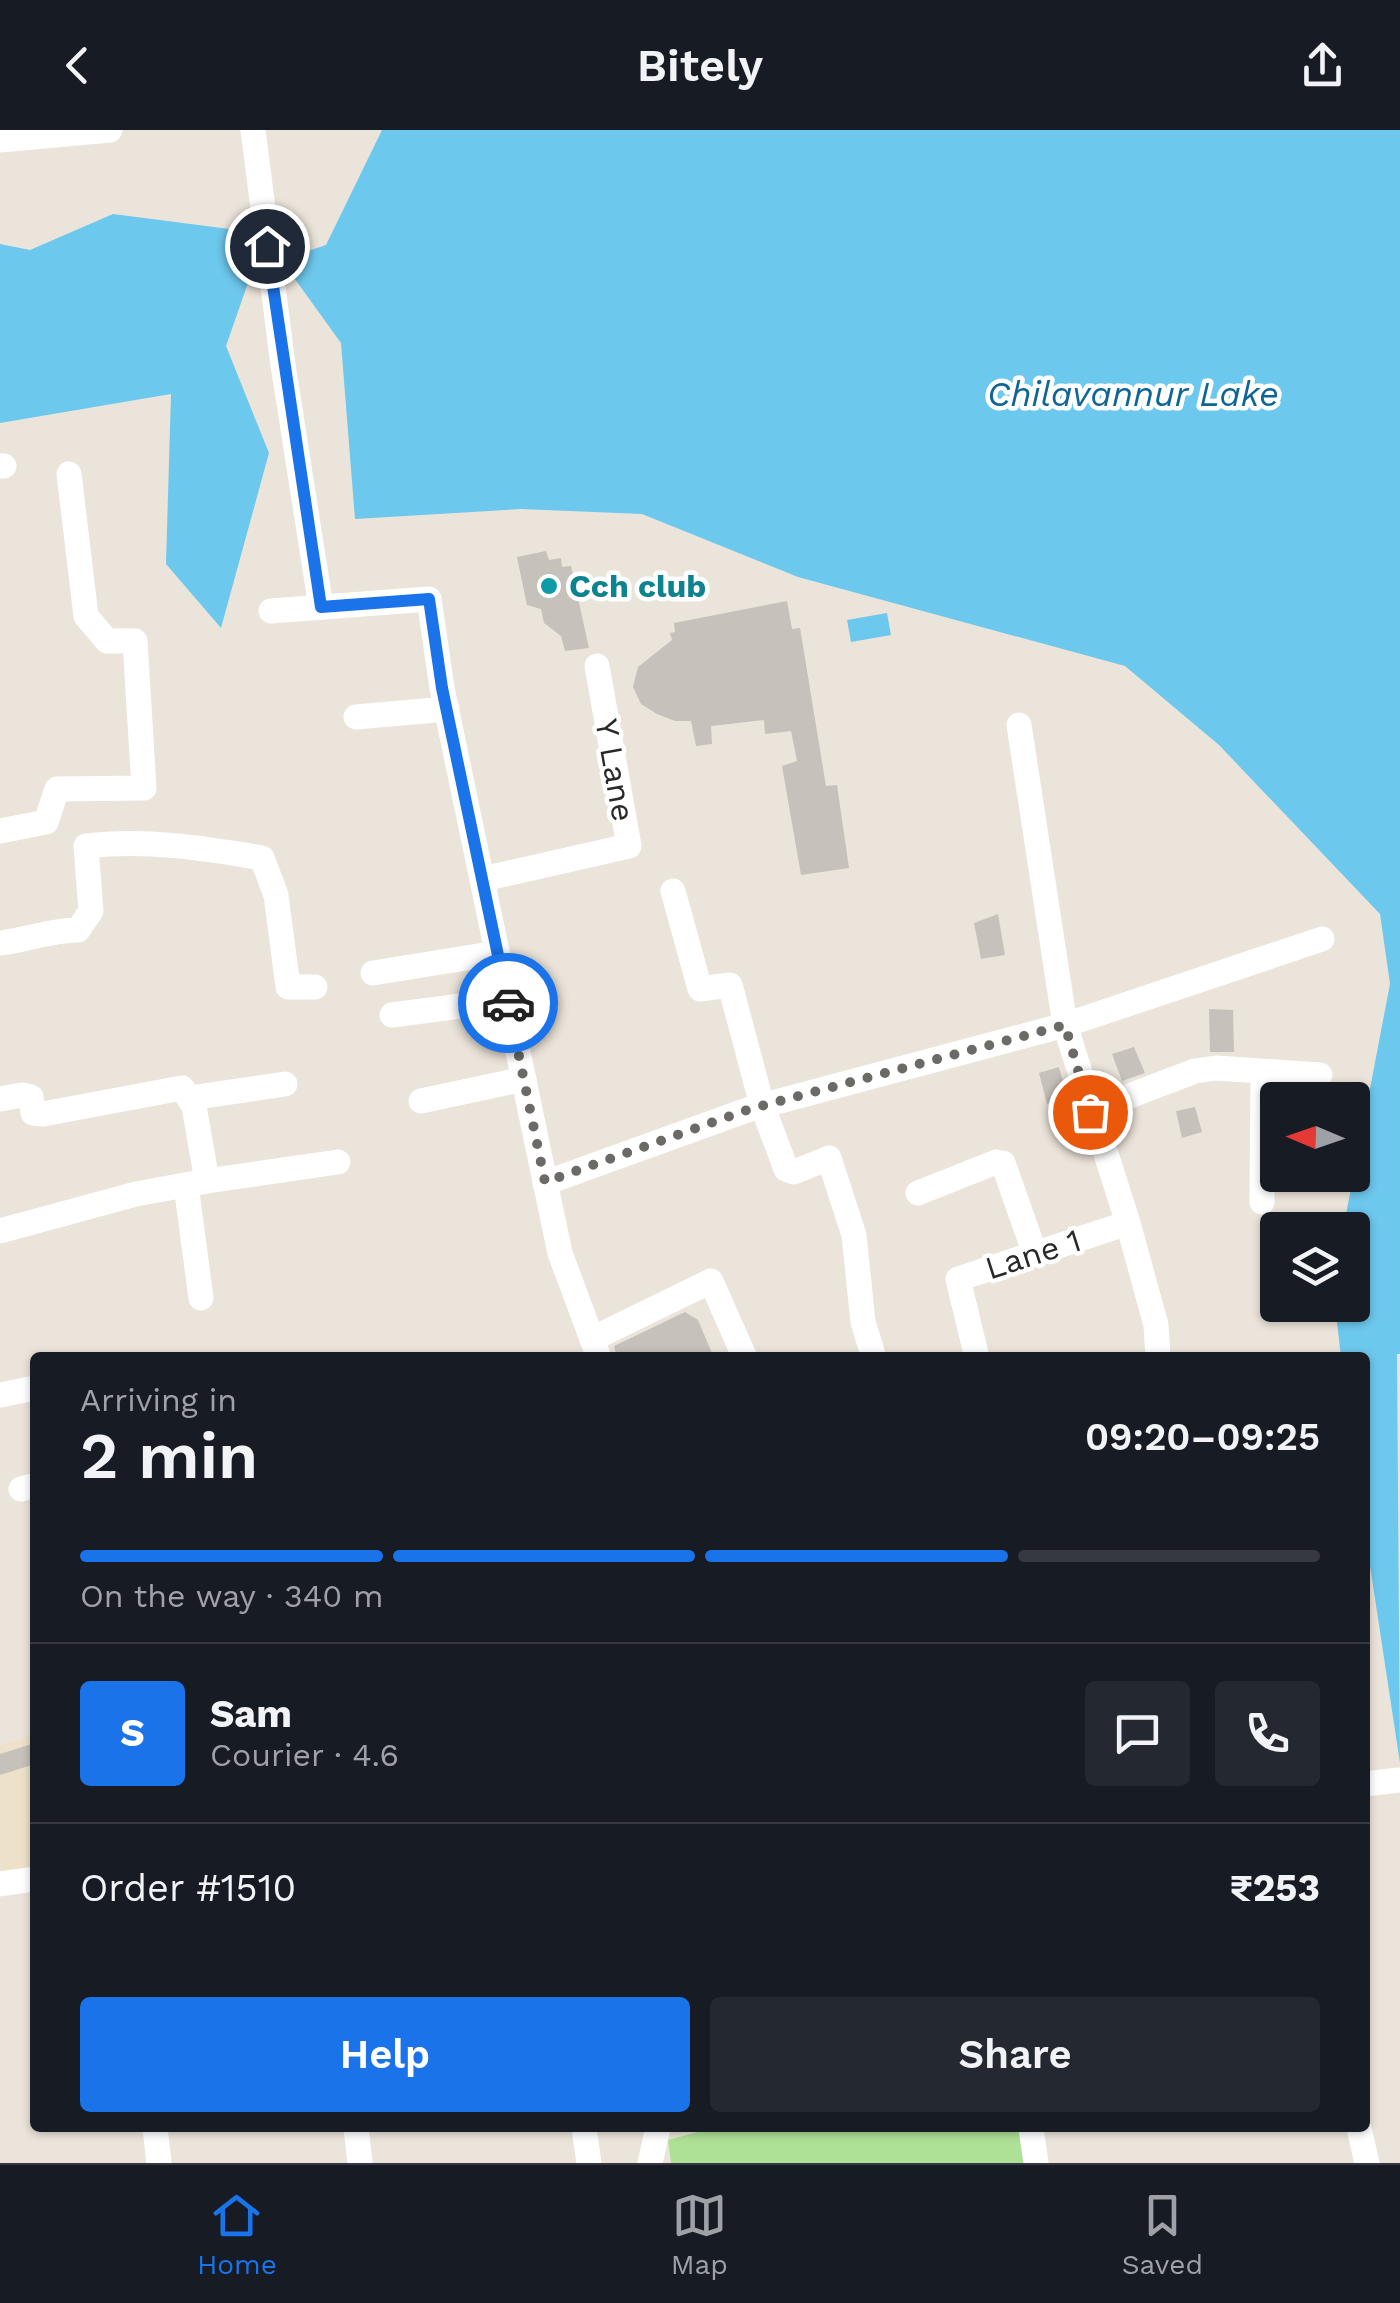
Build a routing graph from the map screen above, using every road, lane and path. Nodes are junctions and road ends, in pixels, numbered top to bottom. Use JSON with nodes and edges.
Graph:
{"nodes":[{"id":1,"x":110,"y":130,"type":"edge"},
{"id":2,"x":253,"y":130,"type":"edge"},
{"id":3,"x":0,"y":140,"type":"edge"},
{"id":4,"x":68,"y":474,"type":"dead end"},
{"id":5,"x":321,"y":607,"type":"junction"},
{"id":6,"x":271,"y":610,"type":"dead end"},
{"id":7,"x":597,"y":666,"type":"dead end"},
{"id":8,"x":447,"y":709,"type":"junction"},
{"id":9,"x":356,"y":716,"type":"dead end"},
{"id":10,"x":1019,"y":725,"type":"dead end"},
{"id":11,"x":0,"y":831,"type":"edge"},
{"id":12,"x":483,"y":879,"type":"junction"},
{"id":13,"x":673,"y":892,"type":"dead end"},
{"id":14,"x":1322,"y":939,"type":"dead end"},
{"id":15,"x":0,"y":942,"type":"edge"},
{"id":16,"x":497,"y":953,"type":"junction"},
{"id":17,"x":373,"y":972,"type":"dead end"},
{"id":18,"x":315,"y":987,"type":"dead end"},
{"id":19,"x":507,"y":1000,"type":"junction"},
{"id":20,"x":392,"y":1015,"type":"dead end"},
{"id":21,"x":1065,"y":1025,"type":"junction"},
{"id":22,"x":1262,"y":1072,"type":"junction"},
{"id":23,"x":1320,"y":1076,"type":"dead end"},
{"id":24,"x":524,"y":1079,"type":"junction"},
{"id":25,"x":286,"y":1084,"type":"dead end"},
{"id":26,"x":190,"y":1098,"type":"junction"},
{"id":27,"x":0,"y":1099,"type":"edge"},
{"id":28,"x":422,"y":1101,"type":"dead end"},
{"id":29,"x":762,"y":1105,"type":"junction"},
{"id":30,"x":1090,"y":1112,"type":"junction"},
{"id":31,"x":338,"y":1162,"type":"dead end"},
{"id":32,"x":545,"y":1182,"type":"junction"},
{"id":33,"x":196,"y":1183,"type":"junction"},
{"id":34,"x":918,"y":1193,"type":"dead end"},
{"id":35,"x":1262,"y":1202,"type":"dead end"},
{"id":36,"x":1128,"y":1223,"type":"junction"},
{"id":37,"x":0,"y":1231,"type":"edge"},
{"id":38,"x":1035,"y":1254,"type":"junction"},
{"id":39,"x":200,"y":1298,"type":"dead end"},
{"id":40,"x":596,"y":1348,"type":"edge"},
{"id":41,"x":742,"y":1352,"type":"edge"},
{"id":42,"x":872,"y":1352,"type":"edge"},
{"id":43,"x":976,"y":1352,"type":"edge"},
{"id":44,"x":1158,"y":1352,"type":"edge"},
{"id":45,"x":30,"y":1389,"type":"edge"},
{"id":46,"x":0,"y":1395,"type":"edge"},
{"id":47,"x":30,"y":1880,"type":"edge"},
{"id":48,"x":0,"y":1884,"type":"edge"},
{"id":49,"x":155,"y":2132,"type":"edge"},
{"id":50,"x":356,"y":2132,"type":"edge"},
{"id":51,"x":585,"y":2132,"type":"edge"},
{"id":52,"x":663,"y":2132,"type":"edge"},
{"id":53,"x":1031,"y":2132,"type":"edge"},
{"id":54,"x":1360,"y":2132,"type":"edge"},
{"id":55,"x":159,"y":2163,"type":"edge"},
{"id":56,"x":360,"y":2163,"type":"edge"},
{"id":57,"x":589,"y":2163,"type":"edge"},
{"id":58,"x":650,"y":2163,"type":"edge"},
{"id":59,"x":1036,"y":2163,"type":"edge"},
{"id":60,"x":1367,"y":2163,"type":"edge"}],
"edges":[{"from":1,"to":3,"type":"street"},
{"from":2,"to":5,"type":"street"},
{"from":4,"to":11,"type":"street"},
{"from":5,"to":6,"type":"street"},
{"from":5,"to":8,"type":"street"},
{"from":7,"to":12,"type":"street","name":"Y Lane"},
{"from":8,"to":9,"type":"street"},
{"from":8,"to":12,"type":"street"},
{"from":10,"to":21,"type":"street"},
{"from":12,"to":16,"type":"street"},
{"from":13,"to":29,"type":"street"},
{"from":14,"to":21,"type":"street"},
{"from":15,"to":18,"type":"street"},
{"from":16,"to":17,"type":"street"},
{"from":16,"to":19,"type":"street"},
{"from":19,"to":20,"type":"street"},
{"from":19,"to":24,"type":"street"},
{"from":21,"to":29,"type":"street"},
{"from":21,"to":30,"type":"street"},
{"from":22,"to":23,"type":"street"},
{"from":22,"to":30,"type":"street"},
{"from":22,"to":35,"type":"street"},
{"from":24,"to":28,"type":"street"},
{"from":24,"to":32,"type":"street"},
{"from":25,"to":26,"type":"street"},
{"from":26,"to":27,"type":"street"},
{"from":26,"to":33,"type":"street"},
{"from":29,"to":32,"type":"street"},
{"from":29,"to":42,"type":"street"},
{"from":30,"to":36,"type":"street"},
{"from":31,"to":33,"type":"street"},
{"from":32,"to":40,"type":"street"},
{"from":33,"to":37,"type":"street"},
{"from":33,"to":39,"type":"street"},
{"from":34,"to":38,"type":"street"},
{"from":36,"to":38,"type":"street","name":"Lane 1"},
{"from":36,"to":44,"type":"street"},
{"from":38,"to":43,"type":"street","name":"Lane 1"},
{"from":40,"to":41,"type":"street"},
{"from":45,"to":46,"type":"street"},
{"from":47,"to":48,"type":"street"},
{"from":49,"to":55,"type":"street"},
{"from":50,"to":56,"type":"street"},
{"from":51,"to":57,"type":"street"},
{"from":52,"to":58,"type":"street"},
{"from":53,"to":59,"type":"street"},
{"from":54,"to":60,"type":"street"}]}
